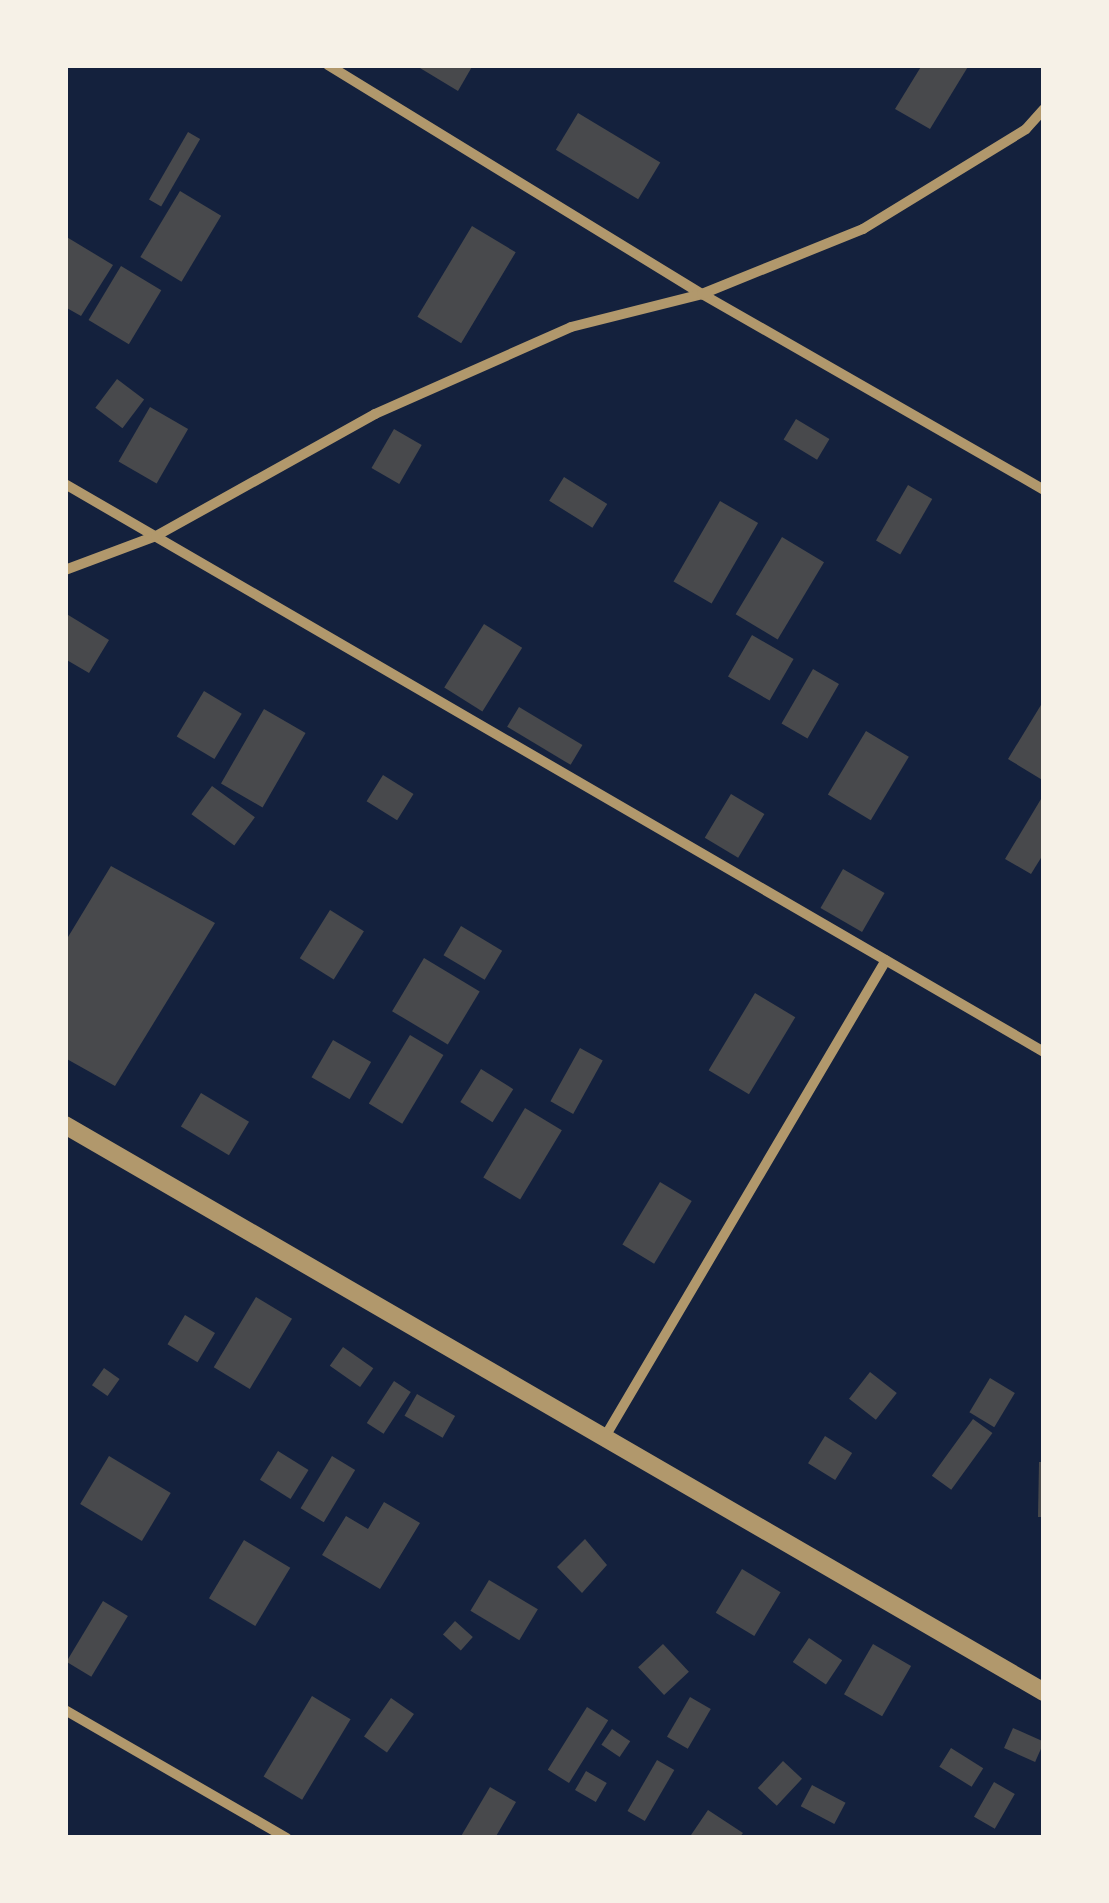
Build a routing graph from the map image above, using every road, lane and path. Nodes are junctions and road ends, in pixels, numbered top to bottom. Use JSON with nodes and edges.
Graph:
{"nodes":[{"id":1,"x":328,"y":65,"type":"edge"},
{"id":2,"x":1044,"y":109,"type":"edge"},
{"id":3,"x":702,"y":294,"type":"junction"},
{"id":4,"x":65,"y":484,"type":"edge"},
{"id":5,"x":1044,"y":490,"type":"edge"},
{"id":6,"x":156,"y":536,"type":"junction"},
{"id":7,"x":65,"y":570,"type":"edge"},
{"id":8,"x":886,"y":960,"type":"junction"},
{"id":9,"x":1044,"y":1052,"type":"edge"},
{"id":10,"x":65,"y":1125,"type":"edge"},
{"id":11,"x":606,"y":1435,"type":"junction"},
{"id":12,"x":1044,"y":1692,"type":"edge"},
{"id":13,"x":65,"y":1710,"type":"edge"},
{"id":14,"x":287,"y":1838,"type":"edge"}],
"edges":[{"from":1,"to":3,"type":"street"},
{"from":2,"to":3,"type":"street"},
{"from":3,"to":5,"type":"street"},
{"from":3,"to":6,"type":"street"},
{"from":4,"to":6,"type":"street"},
{"from":6,"to":7,"type":"street"},
{"from":6,"to":8,"type":"street"},
{"from":8,"to":9,"type":"street"},
{"from":8,"to":11,"type":"street"},
{"from":10,"to":11,"type":"street"},
{"from":11,"to":12,"type":"street"},
{"from":13,"to":14,"type":"street"}]}
